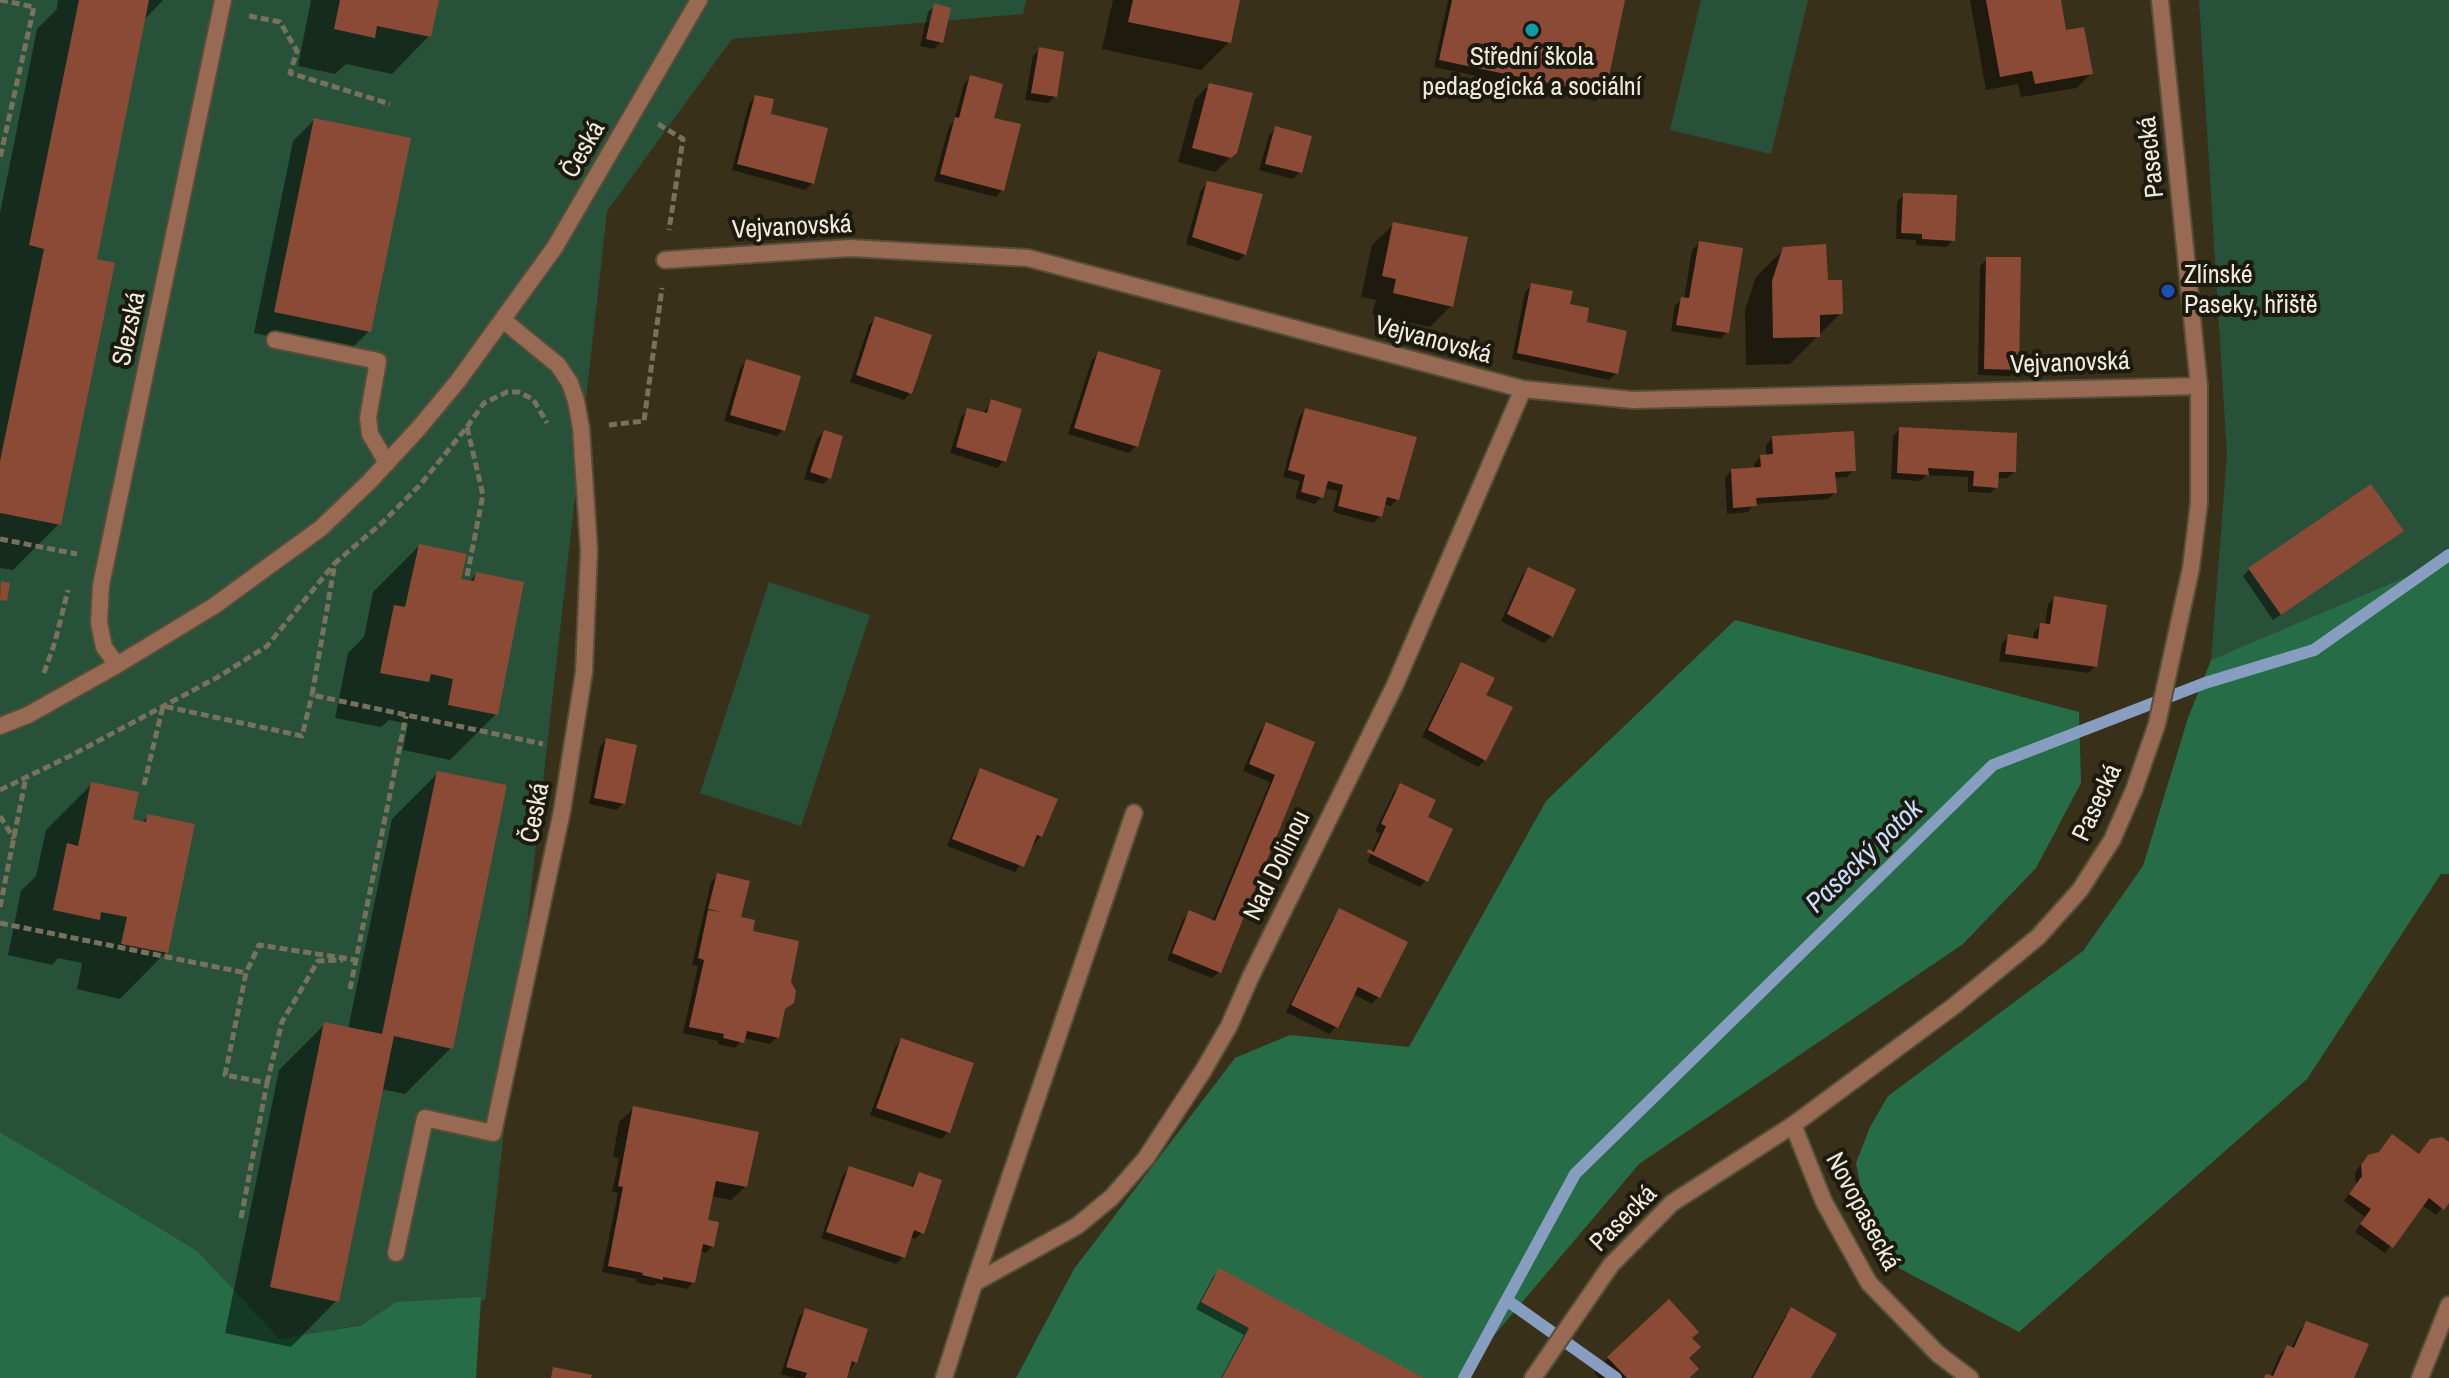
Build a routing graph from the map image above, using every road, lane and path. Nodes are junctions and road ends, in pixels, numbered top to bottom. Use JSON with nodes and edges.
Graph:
{"nodes":[{"id":1,"x":0,"y":0,"type":"edge"},
{"id":2,"x":223,"y":0,"type":"edge"},
{"id":3,"x":699,"y":0,"type":"edge"},
{"id":4,"x":2160,"y":0,"type":"edge"},
{"id":5,"x":280,"y":22,"type":"dead end"},
{"id":6,"x":390,"y":104,"type":"dead end"},
{"id":7,"x":660,"y":124,"type":"dead end"},
{"id":8,"x":683,"y":139,"type":"dead end"},
{"id":9,"x":0,"y":158,"type":"edge"},
{"id":10,"x":665,"y":260,"type":"dead end"},
{"id":11,"x":503,"y":320,"type":"junction"},
{"id":12,"x":275,"y":340,"type":"dead end"},
{"id":13,"x":657,"y":341,"type":"dead end"},
{"id":14,"x":2199,"y":386,"type":"junction"},
{"id":15,"x":1523,"y":389,"type":"junction"},
{"id":16,"x":644,"y":421,"type":"dead end"},
{"id":17,"x":467,"y":427,"type":"junction"},
{"id":18,"x":553,"y":434,"type":"dead end"},
{"id":19,"x":387,"y":463,"type":"junction"},
{"id":20,"x":0,"y":539,"type":"edge"},
{"id":21,"x":77,"y":554,"type":"dead end"},
{"id":22,"x":335,"y":563,"type":"junction"},
{"id":23,"x":467,"y":576,"type":"dead end"},
{"id":24,"x":117,"y":665,"type":"junction"},
{"id":25,"x":312,"y":695,"type":"junction"},
{"id":26,"x":163,"y":706,"type":"junction"},
{"id":27,"x":406,"y":716,"type":"junction"},
{"id":28,"x":0,"y":726,"type":"edge"},
{"id":29,"x":571,"y":749,"type":"junction"},
{"id":30,"x":26,"y":777,"type":"junction"},
{"id":31,"x":144,"y":785,"type":"dead end"},
{"id":32,"x":0,"y":790,"type":"edge"},
{"id":33,"x":1134,"y":813,"type":"dead end"},
{"id":34,"x":0,"y":816,"type":"edge"},
{"id":35,"x":14,"y":839,"type":"junction"},
{"id":36,"x":0,"y":907,"type":"edge"},
{"id":37,"x":0,"y":923,"type":"edge"},
{"id":38,"x":356,"y":960,"type":"junction"},
{"id":39,"x":246,"y":973,"type":"junction"},
{"id":40,"x":350,"y":989,"type":"dead end"},
{"id":41,"x":267,"y":1083,"type":"junction"},
{"id":42,"x":1793,"y":1125,"type":"junction"},
{"id":43,"x":241,"y":1218,"type":"dead end"},
{"id":44,"x":396,"y":1253,"type":"dead end"},
{"id":45,"x":974,"y":1283,"type":"junction"},
{"id":46,"x":2449,"y":1305,"type":"edge"},
{"id":47,"x":1537,"y":1371,"type":"edge"},
{"id":48,"x":944,"y":1378,"type":"edge"},
{"id":49,"x":1553,"y":1378,"type":"edge"},
{"id":50,"x":1970,"y":1378,"type":"edge"},
{"id":51,"x":2420,"y":1378,"type":"edge"}],
"edges":[{"from":1,"to":9,"type":"path"},
{"from":2,"to":24,"type":"street","name":"Slezská"},
{"from":3,"to":11,"type":"street","name":"Česká"},
{"from":4,"to":14,"type":"street","name":"Pasecká"},
{"from":5,"to":6,"type":"path"},
{"from":7,"to":8,"type":"path"},
{"from":10,"to":15,"type":"street","name":"Vejvanovská"},
{"from":11,"to":19,"type":"street","name":"Česká"},
{"from":11,"to":29,"type":"street","name":"Česká"},
{"from":12,"to":19,"type":"street"},
{"from":13,"to":16,"type":"path"},
{"from":14,"to":15,"type":"street","name":"Vejvanovská"},
{"from":14,"to":42,"type":"street","name":"Pasecká"},
{"from":15,"to":45,"type":"street","name":"Nad Dolinou"},
{"from":17,"to":18,"type":"path"},
{"from":17,"to":22,"type":"path"},
{"from":17,"to":23,"type":"path"},
{"from":19,"to":24,"type":"street","name":"Česká"},
{"from":20,"to":21,"type":"path"},
{"from":22,"to":25,"type":"path"},
{"from":22,"to":26,"type":"path"},
{"from":24,"to":28,"type":"street","name":"Česká"},
{"from":25,"to":26,"type":"path"},
{"from":25,"to":27,"type":"path"},
{"from":26,"to":30,"type":"path"},
{"from":26,"to":31,"type":"path"},
{"from":27,"to":29,"type":"path"},
{"from":27,"to":38,"type":"path"},
{"from":29,"to":44,"type":"street","name":"Česká"},
{"from":30,"to":32,"type":"path"},
{"from":30,"to":35,"type":"path"},
{"from":33,"to":45,"type":"street"},
{"from":34,"to":35,"type":"path"},
{"from":35,"to":36,"type":"path"},
{"from":37,"to":39,"type":"path"},
{"from":38,"to":39,"type":"path"},
{"from":38,"to":40,"type":"path"},
{"from":38,"to":41,"type":"path"},
{"from":39,"to":41,"type":"path"},
{"from":41,"to":43,"type":"path"},
{"from":42,"to":47,"type":"street","name":"Pasecká"},
{"from":42,"to":50,"type":"street","name":"Novopasecká"},
{"from":45,"to":48,"type":"street"},
{"from":46,"to":51,"type":"street"},
{"from":47,"to":49,"type":"street"}]}
